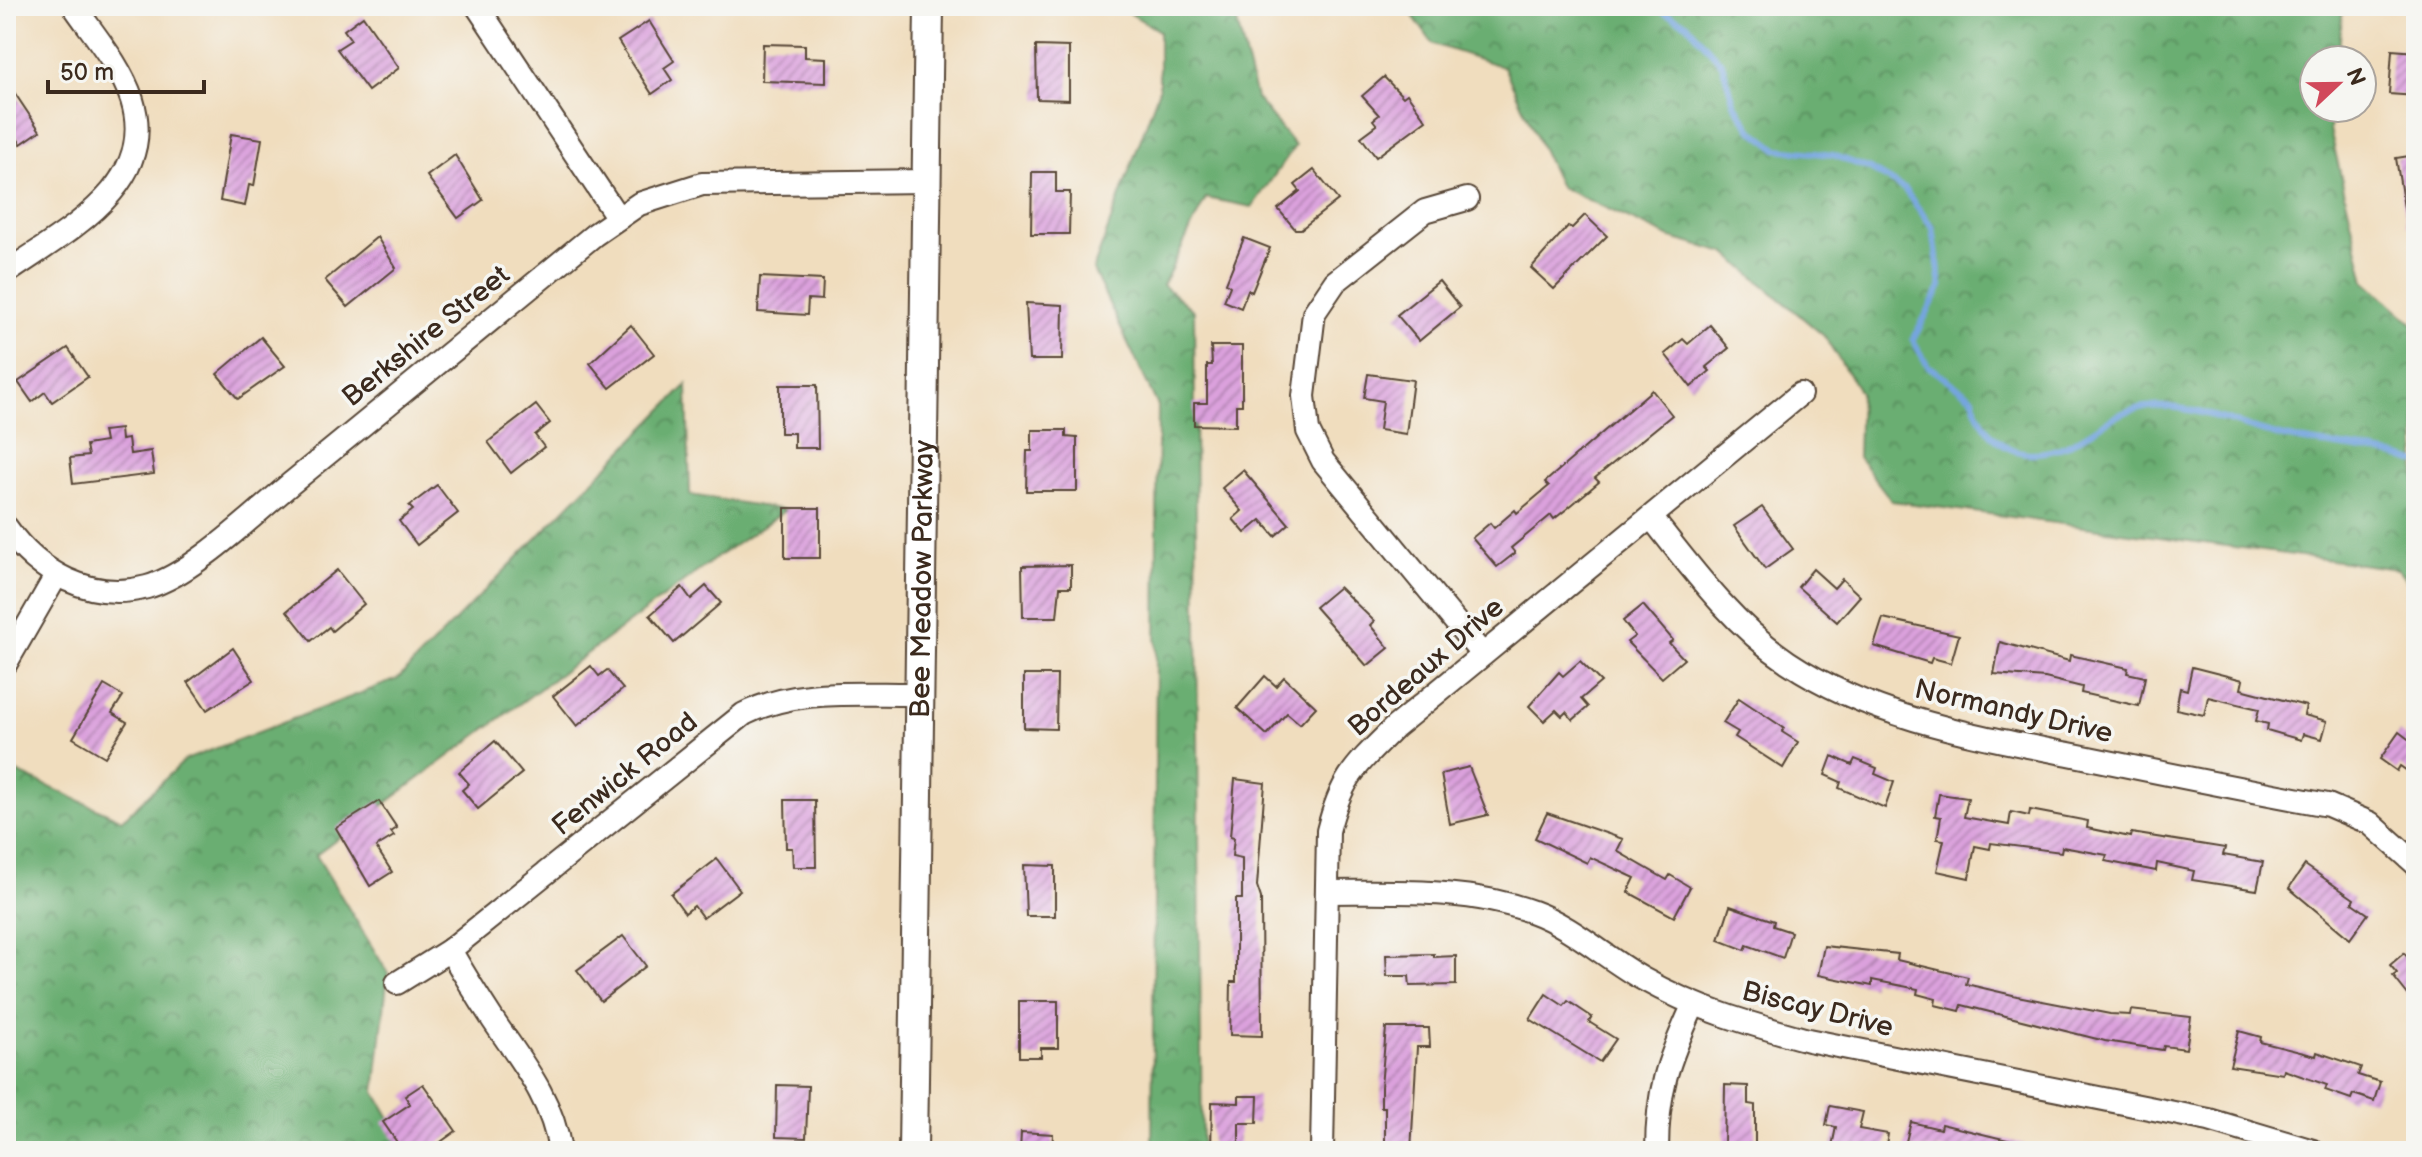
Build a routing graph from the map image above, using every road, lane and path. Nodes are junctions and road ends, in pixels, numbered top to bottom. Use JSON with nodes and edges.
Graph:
{"nodes":[{"id":1,"x":74,"y":6,"type":"edge"},
{"id":2,"x":477,"y":6,"type":"edge"},
{"id":3,"x":929,"y":6,"type":"edge"},
{"id":4,"x":926,"y":181,"type":"junction"},
{"id":5,"x":1467,"y":199,"type":"dead end"},
{"id":6,"x":618,"y":218,"type":"junction"},
{"id":7,"x":6,"y":273,"type":"edge"},
{"id":8,"x":1800,"y":394,"type":"dead end"},
{"id":9,"x":1651,"y":517,"type":"junction"},
{"id":10,"x":6,"y":527,"type":"edge"},
{"id":11,"x":56,"y":576,"type":"junction"},
{"id":12,"x":1482,"y":654,"type":"junction"},
{"id":13,"x":6,"y":663,"type":"edge"},
{"id":14,"x":920,"y":694,"type":"junction"},
{"id":15,"x":2416,"y":864,"type":"edge"},
{"id":16,"x":1328,"y":892,"type":"junction"},
{"id":17,"x":450,"y":950,"type":"junction"},
{"id":18,"x":397,"y":983,"type":"dead end"},
{"id":19,"x":1693,"y":1006,"type":"junction"},
{"id":20,"x":560,"y":1151,"type":"edge"},
{"id":21,"x":913,"y":1151,"type":"edge"},
{"id":22,"x":1322,"y":1151,"type":"edge"},
{"id":23,"x":1657,"y":1151,"type":"edge"},
{"id":24,"x":2313,"y":1151,"type":"edge"}],
"edges":[{"from":1,"to":7,"type":"street"},
{"from":2,"to":6,"type":"street"},
{"from":3,"to":4,"type":"street","name":"Bee Meadow Parkway"},
{"from":4,"to":6,"type":"street","name":"Berkshire Street"},
{"from":4,"to":14,"type":"street","name":"Bee Meadow Parkway"},
{"from":5,"to":12,"type":"street"},
{"from":6,"to":11,"type":"street","name":"Berkshire Street"},
{"from":8,"to":9,"type":"street","name":"Bordeaux Drive"},
{"from":9,"to":12,"type":"street","name":"Bordeaux Drive"},
{"from":9,"to":15,"type":"street","name":"Normandy Drive"},
{"from":10,"to":11,"type":"street","name":"Berkshire Street"},
{"from":11,"to":13,"type":"street"},
{"from":12,"to":16,"type":"street","name":"Bordeaux Drive"},
{"from":14,"to":17,"type":"street","name":"Fenwick Road"},
{"from":14,"to":21,"type":"street","name":"Bee Meadow Parkway"},
{"from":16,"to":19,"type":"street","name":"Biscay Drive"},
{"from":16,"to":22,"type":"street","name":"Bordeaux Drive"},
{"from":17,"to":18,"type":"street","name":"Fenwick Road"},
{"from":17,"to":20,"type":"street"},
{"from":19,"to":23,"type":"street"},
{"from":19,"to":24,"type":"street","name":"Biscay Drive"}]}
